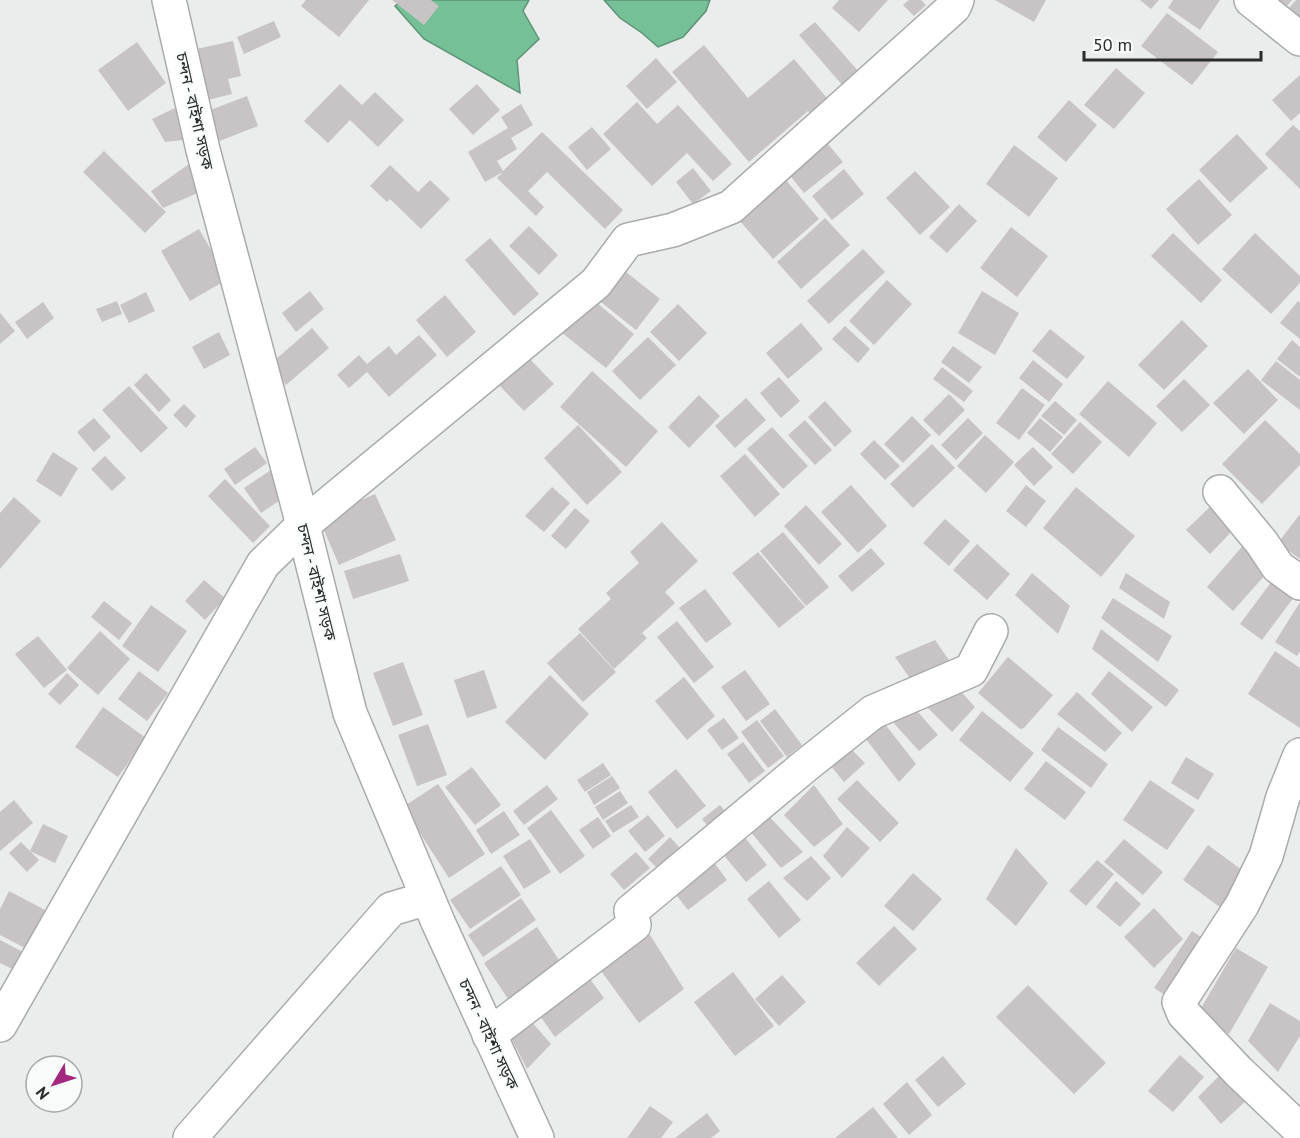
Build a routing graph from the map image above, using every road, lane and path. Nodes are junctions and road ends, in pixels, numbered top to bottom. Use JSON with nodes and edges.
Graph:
{"nodes":[{"id":1,"x":169,"y":0,"type":"edge"},
{"id":2,"x":957,"y":0,"type":"edge"},
{"id":3,"x":1251,"y":0,"type":"edge"},
{"id":4,"x":1300,"y":39,"type":"edge"},
{"id":5,"x":1220,"y":492,"type":"dead end"},
{"id":6,"x":303,"y":525,"type":"junction"},
{"id":7,"x":1300,"y":583,"type":"edge"},
{"id":8,"x":991,"y":631,"type":"dead end"},
{"id":9,"x":1300,"y":754,"type":"edge"},
{"id":10,"x":428,"y":898,"type":"junction"},
{"id":11,"x":0,"y":1025,"type":"edge"},
{"id":12,"x":489,"y":1035,"type":"junction"},
{"id":13,"x":1300,"y":1130,"type":"edge"},
{"id":14,"x":190,"y":1138,"type":"edge"},
{"id":15,"x":537,"y":1138,"type":"edge"}],
"edges":[{"from":1,"to":6,"type":"street","name":"চন্দন - বাইশা সড়ক"},
{"from":2,"to":6,"type":"street"},
{"from":3,"to":4,"type":"street"},
{"from":5,"to":7,"type":"street"},
{"from":6,"to":10,"type":"street","name":"চন্দন - বাইশা সড়ক"},
{"from":6,"to":11,"type":"street"},
{"from":8,"to":12,"type":"street"},
{"from":9,"to":13,"type":"street"},
{"from":10,"to":12,"type":"street","name":"চন্দন - বাইশা সড়ক"},
{"from":10,"to":14,"type":"street"},
{"from":12,"to":15,"type":"street","name":"চন্দন - বাইশা সড়ক"}]}
